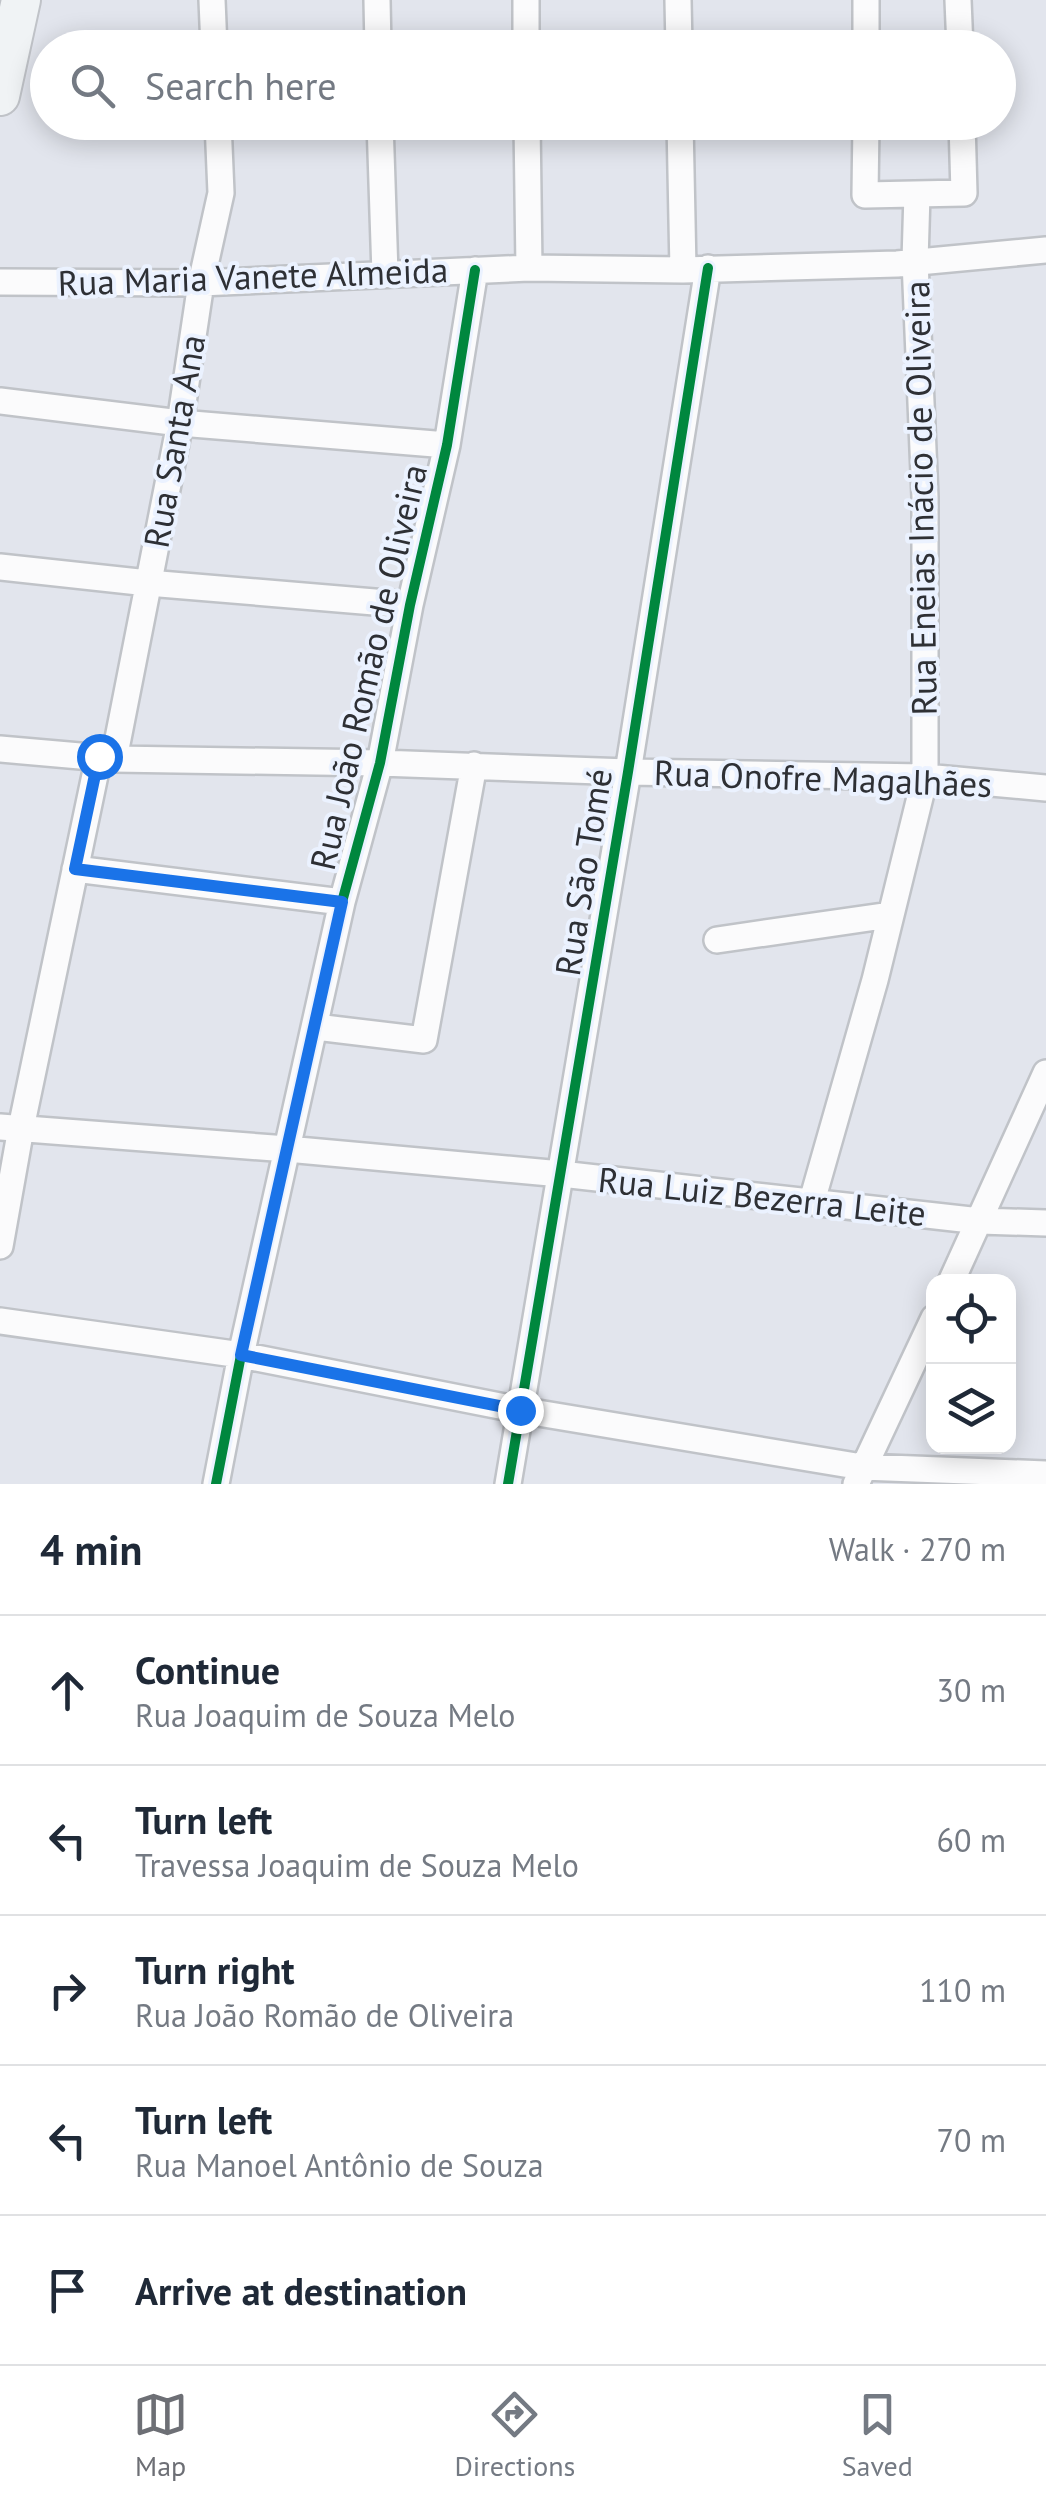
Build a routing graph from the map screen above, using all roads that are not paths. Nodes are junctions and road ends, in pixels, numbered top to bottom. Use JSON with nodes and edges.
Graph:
{"nodes":[{"id":1,"x":22,"y":0,"type":"edge"},
{"id":2,"x":212,"y":0,"type":"edge"},
{"id":3,"x":377,"y":0,"type":"edge"},
{"id":4,"x":526,"y":0,"type":"edge"},
{"id":5,"x":678,"y":0,"type":"edge"},
{"id":6,"x":866,"y":0,"type":"edge"},
{"id":7,"x":958,"y":0,"type":"edge"},
{"id":8,"x":213,"y":30,"type":"edge"},
{"id":9,"x":378,"y":30,"type":"edge"},
{"id":10,"x":526,"y":30,"type":"edge"},
{"id":11,"x":679,"y":30,"type":"edge"},
{"id":12,"x":866,"y":30,"type":"edge"},
{"id":13,"x":959,"y":30,"type":"edge"},
{"id":14,"x":0,"y":96,"type":"edge"},
{"id":15,"x":219,"y":140,"type":"edge"},
{"id":16,"x":381,"y":140,"type":"edge"},
{"id":17,"x":527,"y":140,"type":"edge"},
{"id":18,"x":682,"y":140,"type":"edge"},
{"id":19,"x":866,"y":140,"type":"edge"},
{"id":20,"x":963,"y":140,"type":"edge"},
{"id":21,"x":917,"y":194,"type":"junction"},
{"id":22,"x":1046,"y":250,"type":"edge"},
{"id":23,"x":916,"y":261,"type":"junction"},
{"id":24,"x":529,"y":268,"type":"junction"},
{"id":25,"x":695,"y":269,"type":"junction"},
{"id":26,"x":475,"y":270,"type":"junction"},
{"id":27,"x":385,"y":274,"type":"junction"},
{"id":28,"x":0,"y":282,"type":"edge"},
{"id":29,"x":201,"y":283,"type":"junction"},
{"id":30,"x":0,"y":401,"type":"edge"},
{"id":31,"x":180,"y":423,"type":"junction"},
{"id":32,"x":447,"y":444,"type":"junction"},
{"id":33,"x":0,"y":566,"type":"edge"},
{"id":34,"x":148,"y":583,"type":"junction"},
{"id":35,"x":410,"y":605,"type":"junction"},
{"id":36,"x":0,"y":750,"type":"edge"},
{"id":37,"x":106,"y":757,"type":"junction"},
{"id":38,"x":380,"y":763,"type":"junction"},
{"id":39,"x":474,"y":765,"type":"junction"},
{"id":40,"x":628,"y":772,"type":"junction"},
{"id":41,"x":925,"y":778,"type":"junction"},
{"id":42,"x":1046,"y":788,"type":"edge"},
{"id":43,"x":75,"y":869,"type":"junction"},
{"id":44,"x":342,"y":902,"type":"junction"},
{"id":45,"x":890,"y":914,"type":"junction"},
{"id":46,"x":717,"y":940,"type":"dead end"},
{"id":47,"x":316,"y":1027,"type":"junction"},
{"id":48,"x":1046,"y":1074,"type":"edge"},
{"id":49,"x":10,"y":1128,"type":"edge"},
{"id":50,"x":287,"y":1150,"type":"junction"},
{"id":51,"x":561,"y":1174,"type":"junction"},
{"id":52,"x":812,"y":1200,"type":"junction"},
{"id":53,"x":980,"y":1220,"type":"junction"},
{"id":54,"x":1046,"y":1224,"type":"edge"},
{"id":55,"x":0,"y":1246,"type":"edge"},
{"id":56,"x":955,"y":1274,"type":"edge"},
{"id":57,"x":0,"y":1320,"type":"edge"},
{"id":58,"x":926,"y":1335,"type":"edge"},
{"id":59,"x":241,"y":1355,"type":"junction"},
{"id":60,"x":520,"y":1410,"type":"junction"},
{"id":61,"x":1046,"y":1474,"type":"edge"},
{"id":62,"x":859,"y":1476,"type":"edge"},
{"id":63,"x":216,"y":1484,"type":"edge"},
{"id":64,"x":508,"y":1484,"type":"edge"}],
"edges":[{"from":1,"to":14,"type":"main road"},
{"from":2,"to":8,"type":"street"},
{"from":3,"to":9,"type":"street"},
{"from":4,"to":10,"type":"street"},
{"from":5,"to":11,"type":"street"},
{"from":6,"to":12,"type":"street"},
{"from":7,"to":13,"type":"street"},
{"from":15,"to":29,"type":"street","name":"Rua Santa Ana"},
{"from":16,"to":27,"type":"street"},
{"from":17,"to":24,"type":"street"},
{"from":18,"to":25,"type":"street","name":"Rua São Tomé"},
{"from":19,"to":21,"type":"street"},
{"from":20,"to":21,"type":"street"},
{"from":21,"to":23,"type":"street","name":"Rua Eneias Inácio de Oliveira"},
{"from":22,"to":23,"type":"street","name":"Rua Maria Vanete Almeida"},
{"from":23,"to":25,"type":"street","name":"Rua Maria Vanete Almeida"},
{"from":23,"to":41,"type":"street","name":"Rua Eneias Inácio de Oliveira"},
{"from":24,"to":25,"type":"street","name":"Rua Maria Vanete Almeida"},
{"from":24,"to":26,"type":"street","name":"Rua Maria Vanete Almeida"},
{"from":25,"to":40,"type":"street","name":"Rua São Tomé"},
{"from":26,"to":27,"type":"street","name":"Rua Maria Vanete Almeida"},
{"from":26,"to":32,"type":"street","name":"Rua João Romão de Oliveira"},
{"from":27,"to":29,"type":"street","name":"Rua Maria Vanete Almeida"},
{"from":28,"to":29,"type":"street","name":"Rua Maria Vanete Almeida"},
{"from":29,"to":31,"type":"street","name":"Rua Santa Ana"},
{"from":30,"to":31,"type":"street"},
{"from":31,"to":32,"type":"street"},
{"from":31,"to":34,"type":"street","name":"Rua Santa Ana"},
{"from":32,"to":35,"type":"street","name":"Rua João Romão de Oliveira"},
{"from":33,"to":34,"type":"street"},
{"from":34,"to":35,"type":"street"},
{"from":34,"to":37,"type":"street","name":"Rua Santa Ana"},
{"from":35,"to":38,"type":"street","name":"Rua João Romão de Oliveira"},
{"from":36,"to":37,"type":"street","name":"Rua Onofre Magalhães"},
{"from":37,"to":38,"type":"street","name":"Rua Onofre Magalhães"},
{"from":37,"to":43,"type":"street","name":"Rua Santa Ana"},
{"from":38,"to":39,"type":"street","name":"Rua Onofre Magalhães"},
{"from":38,"to":44,"type":"street","name":"Rua João Romão de Oliveira"},
{"from":39,"to":40,"type":"street","name":"Rua Onofre Magalhães"},
{"from":39,"to":47,"type":"street"},
{"from":40,"to":41,"type":"street","name":"Rua Onofre Magalhães"},
{"from":40,"to":51,"type":"street","name":"Rua São Tomé"},
{"from":41,"to":42,"type":"street","name":"Rua Onofre Magalhães"},
{"from":41,"to":45,"type":"street","name":"Rua Eneias Inácio de Oliveira"},
{"from":43,"to":44,"type":"street"},
{"from":43,"to":49,"type":"street","name":"Rua Santa Ana"},
{"from":44,"to":47,"type":"street","name":"Rua João Romão de Oliveira"},
{"from":45,"to":46,"type":"street"},
{"from":45,"to":52,"type":"street","name":"Rua Eneias Inácio de Oliveira"},
{"from":47,"to":50,"type":"street","name":"Rua João Romão de Oliveira"},
{"from":48,"to":53,"type":"street"},
{"from":49,"to":50,"type":"street","name":"Rua Luiz Bezerra Leite"},
{"from":49,"to":55,"type":"street","name":"Rua Santa Ana"},
{"from":50,"to":51,"type":"street","name":"Rua Luiz Bezerra Leite"},
{"from":50,"to":59,"type":"street","name":"Rua João Romão de Oliveira"},
{"from":51,"to":52,"type":"street","name":"Rua Luiz Bezerra Leite"},
{"from":51,"to":60,"type":"street","name":"Rua São Tomé"},
{"from":52,"to":53,"type":"street","name":"Rua Luiz Bezerra Leite"},
{"from":53,"to":54,"type":"street","name":"Rua Luiz Bezerra Leite"},
{"from":53,"to":56,"type":"street"},
{"from":57,"to":59,"type":"street"},
{"from":58,"to":62,"type":"street"},
{"from":59,"to":60,"type":"street"},
{"from":59,"to":63,"type":"street","name":"Rua João Romão de Oliveira"},
{"from":60,"to":62,"type":"street"},
{"from":60,"to":64,"type":"street","name":"Rua São Tomé"},
{"from":61,"to":62,"type":"street"}]}
